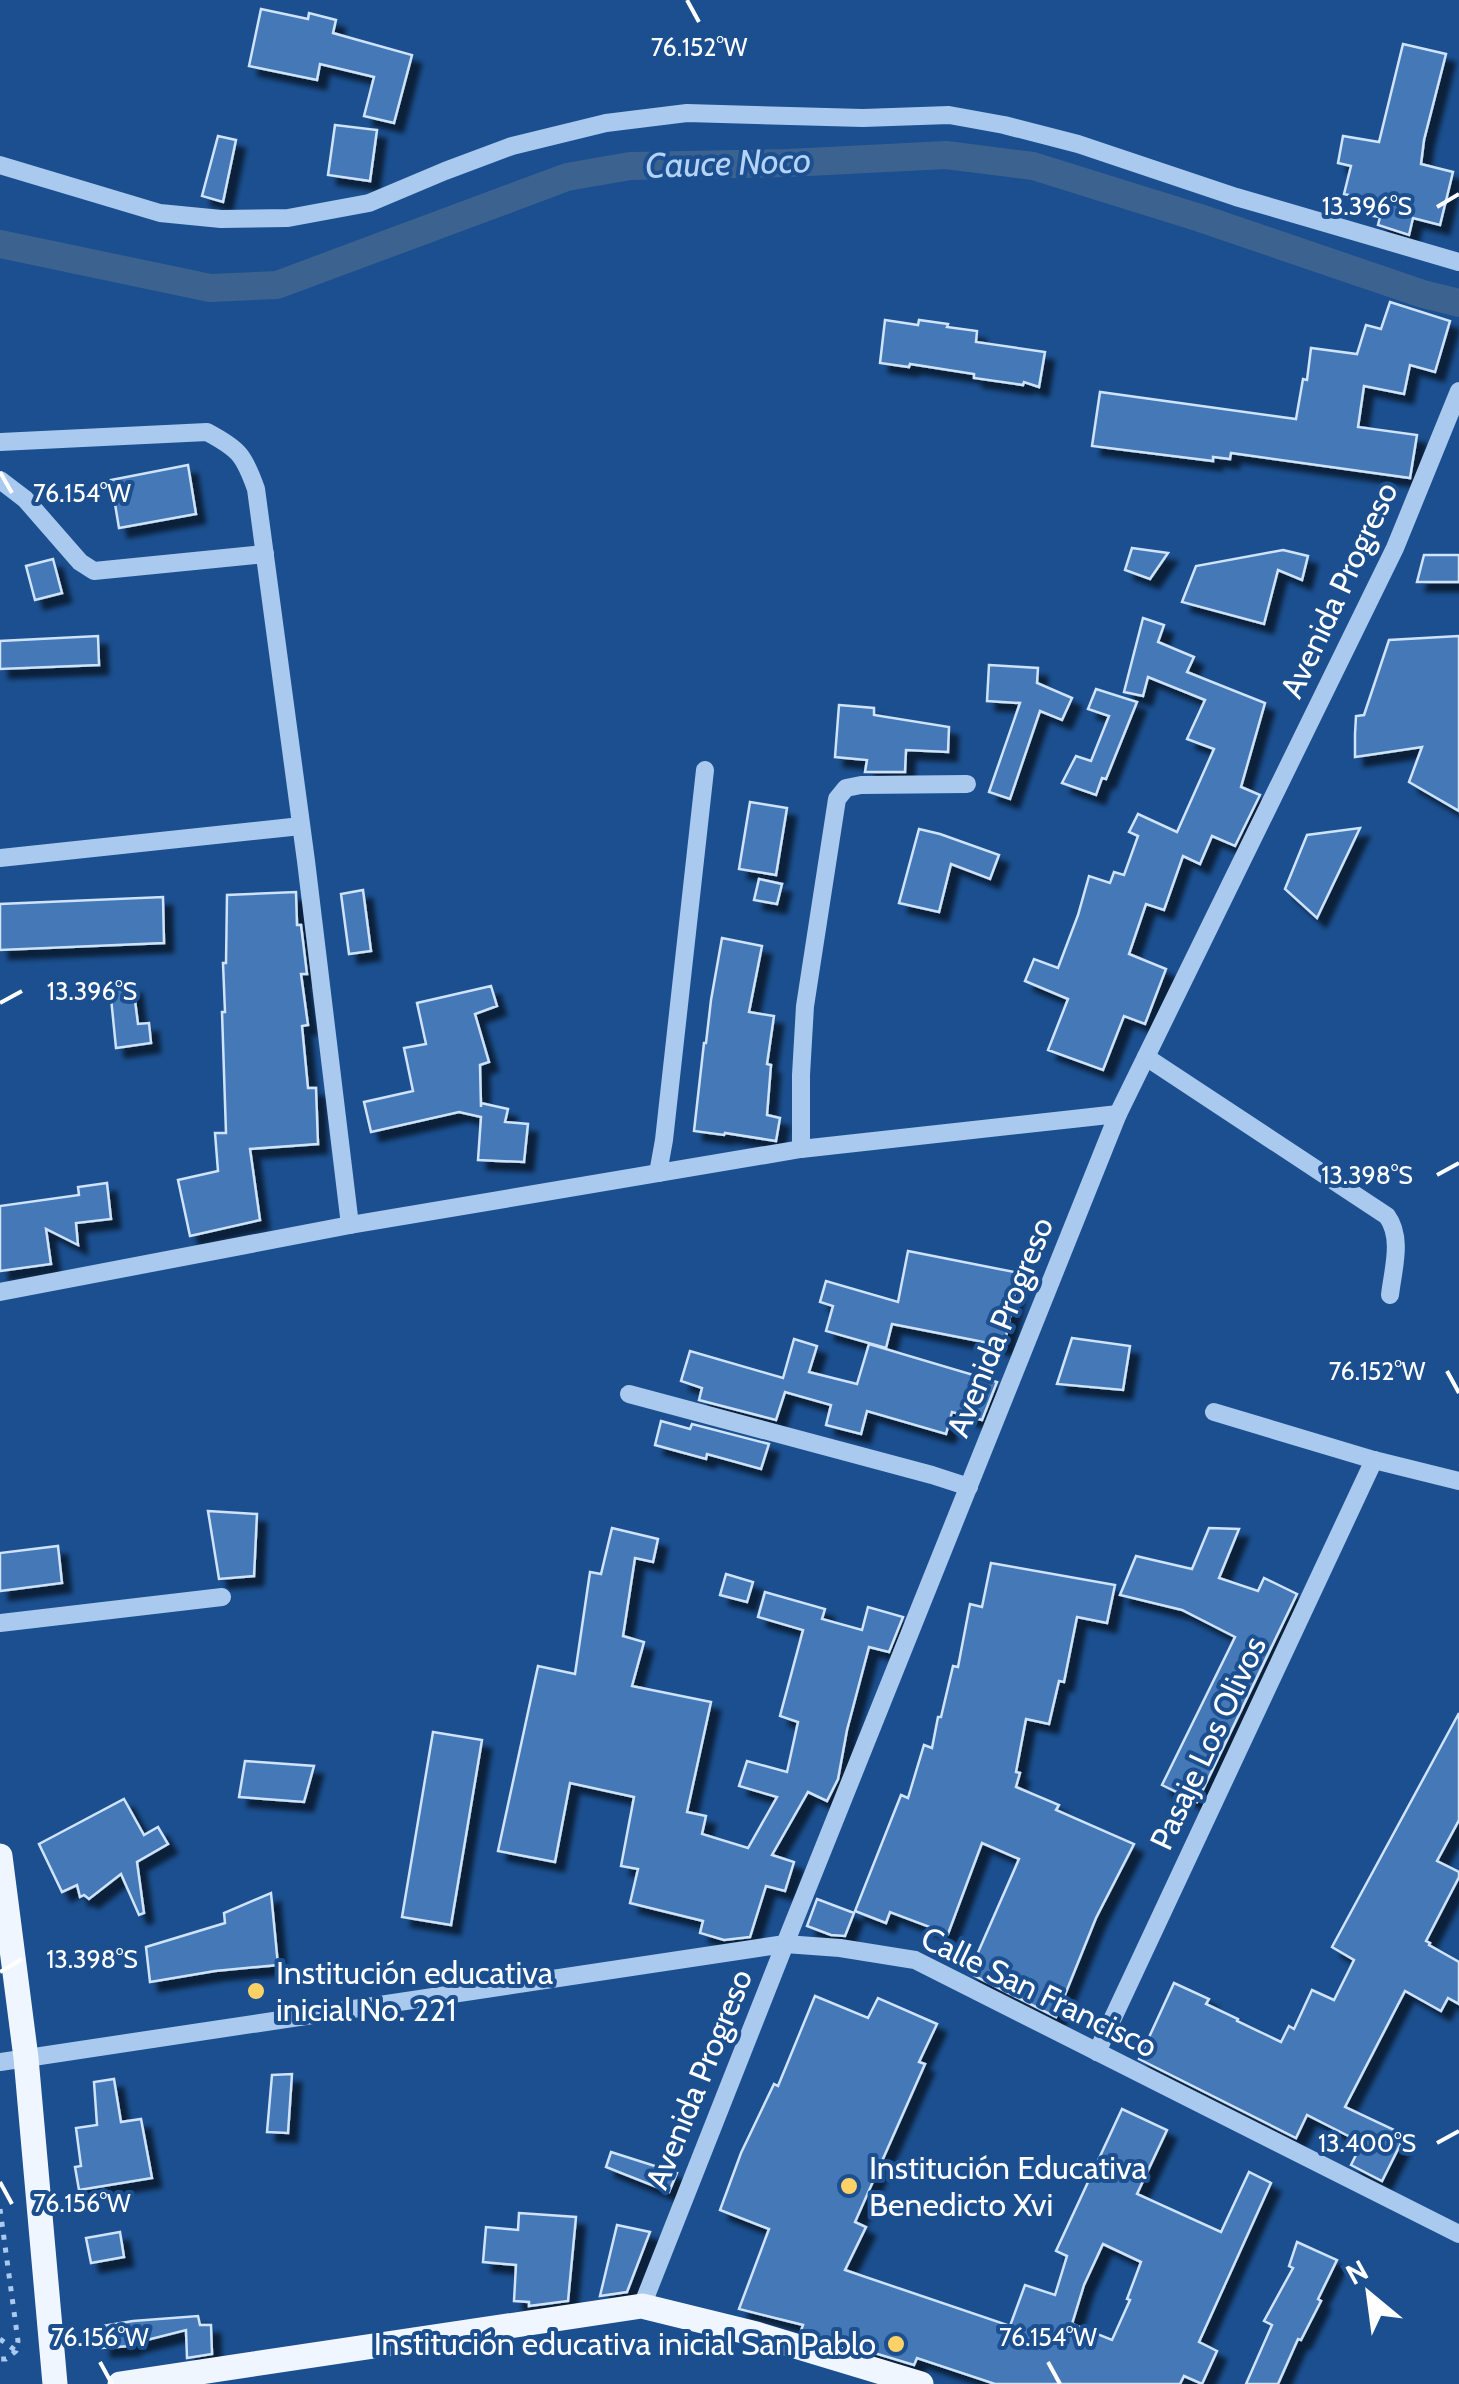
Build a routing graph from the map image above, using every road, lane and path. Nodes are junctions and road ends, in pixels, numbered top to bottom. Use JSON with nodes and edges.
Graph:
{"nodes":[{"id":1,"x":0,"y":164,"type":"edge"},
{"id":2,"x":1459,"y":262,"type":"edge"},
{"id":3,"x":1459,"y":391,"type":"edge"},
{"id":4,"x":0,"y":442,"type":"edge"},
{"id":5,"x":0,"y":480,"type":"edge"},
{"id":6,"x":265,"y":554,"type":"junction"},
{"id":7,"x":705,"y":770,"type":"dead end"},
{"id":8,"x":967,"y":784,"type":"dead end"},
{"id":9,"x":301,"y":826,"type":"junction"},
{"id":10,"x":0,"y":858,"type":"edge"},
{"id":11,"x":1146,"y":1057,"type":"junction"},
{"id":12,"x":1118,"y":1114,"type":"junction"},
{"id":13,"x":801,"y":1150,"type":"junction"},
{"id":14,"x":658,"y":1173,"type":"junction"},
{"id":15,"x":350,"y":1226,"type":"junction"},
{"id":16,"x":0,"y":1292,"type":"edge"},
{"id":17,"x":1390,"y":1295,"type":"dead end"},
{"id":18,"x":628,"y":1394,"type":"dead end"},
{"id":19,"x":1214,"y":1412,"type":"dead end"},
{"id":20,"x":1374,"y":1460,"type":"junction"},
{"id":21,"x":1459,"y":1481,"type":"edge"},
{"id":22,"x":969,"y":1487,"type":"junction"},
{"id":23,"x":222,"y":1597,"type":"dead end"},
{"id":24,"x":0,"y":1623,"type":"edge"},
{"id":25,"x":0,"y":1856,"type":"edge"},
{"id":26,"x":785,"y":1944,"type":"junction"},
{"id":27,"x":1097,"y":2052,"type":"junction"},
{"id":28,"x":13,"y":2060,"type":"edge"},
{"id":29,"x":0,"y":2209,"type":"edge"},
{"id":30,"x":1459,"y":2234,"type":"edge"},
{"id":31,"x":2,"y":2242,"type":"edge"},
{"id":32,"x":642,"y":2306,"type":"junction"},
{"id":33,"x":0,"y":2339,"type":"edge"},
{"id":34,"x":16,"y":2351,"type":"junction"},
{"id":35,"x":0,"y":2359,"type":"edge"},
{"id":36,"x":54,"y":2384,"type":"edge"},
{"id":37,"x":120,"y":2384,"type":"edge"},
{"id":38,"x":921,"y":2384,"type":"edge"}],
"edges":[{"from":1,"to":2,"type":"street"},
{"from":3,"to":11,"type":"street","name":"Avenida Progreso"},
{"from":4,"to":6,"type":"street"},
{"from":5,"to":6,"type":"street"},
{"from":6,"to":9,"type":"street"},
{"from":7,"to":14,"type":"street"},
{"from":8,"to":13,"type":"street"},
{"from":9,"to":10,"type":"street"},
{"from":9,"to":15,"type":"street"},
{"from":11,"to":12,"type":"street","name":"Avenida Progreso"},
{"from":11,"to":17,"type":"street"},
{"from":12,"to":13,"type":"street"},
{"from":12,"to":22,"type":"street","name":"Avenida Progreso"},
{"from":13,"to":14,"type":"street"},
{"from":14,"to":15,"type":"street"},
{"from":15,"to":16,"type":"street"},
{"from":18,"to":22,"type":"street"},
{"from":19,"to":20,"type":"street"},
{"from":20,"to":21,"type":"street"},
{"from":20,"to":27,"type":"street","name":"Pasaje Los Olivos"},
{"from":22,"to":26,"type":"street","name":"Avenida Progreso"},
{"from":23,"to":24,"type":"street"},
{"from":25,"to":28,"type":"main road"},
{"from":26,"to":27,"type":"street","name":"Calle San Francisco"},
{"from":26,"to":28,"type":"street","name":"Calle San Francisco"},
{"from":26,"to":32,"type":"street","name":"Avenida Progreso"},
{"from":27,"to":30,"type":"street","name":"Calle San Francisco"},
{"from":28,"to":36,"type":"main road"},
{"from":29,"to":31,"type":"path"},
{"from":31,"to":34,"type":"path"},
{"from":32,"to":37,"type":"main road"},
{"from":32,"to":38,"type":"main road"},
{"from":33,"to":34,"type":"path"},
{"from":34,"to":35,"type":"path"}]}
